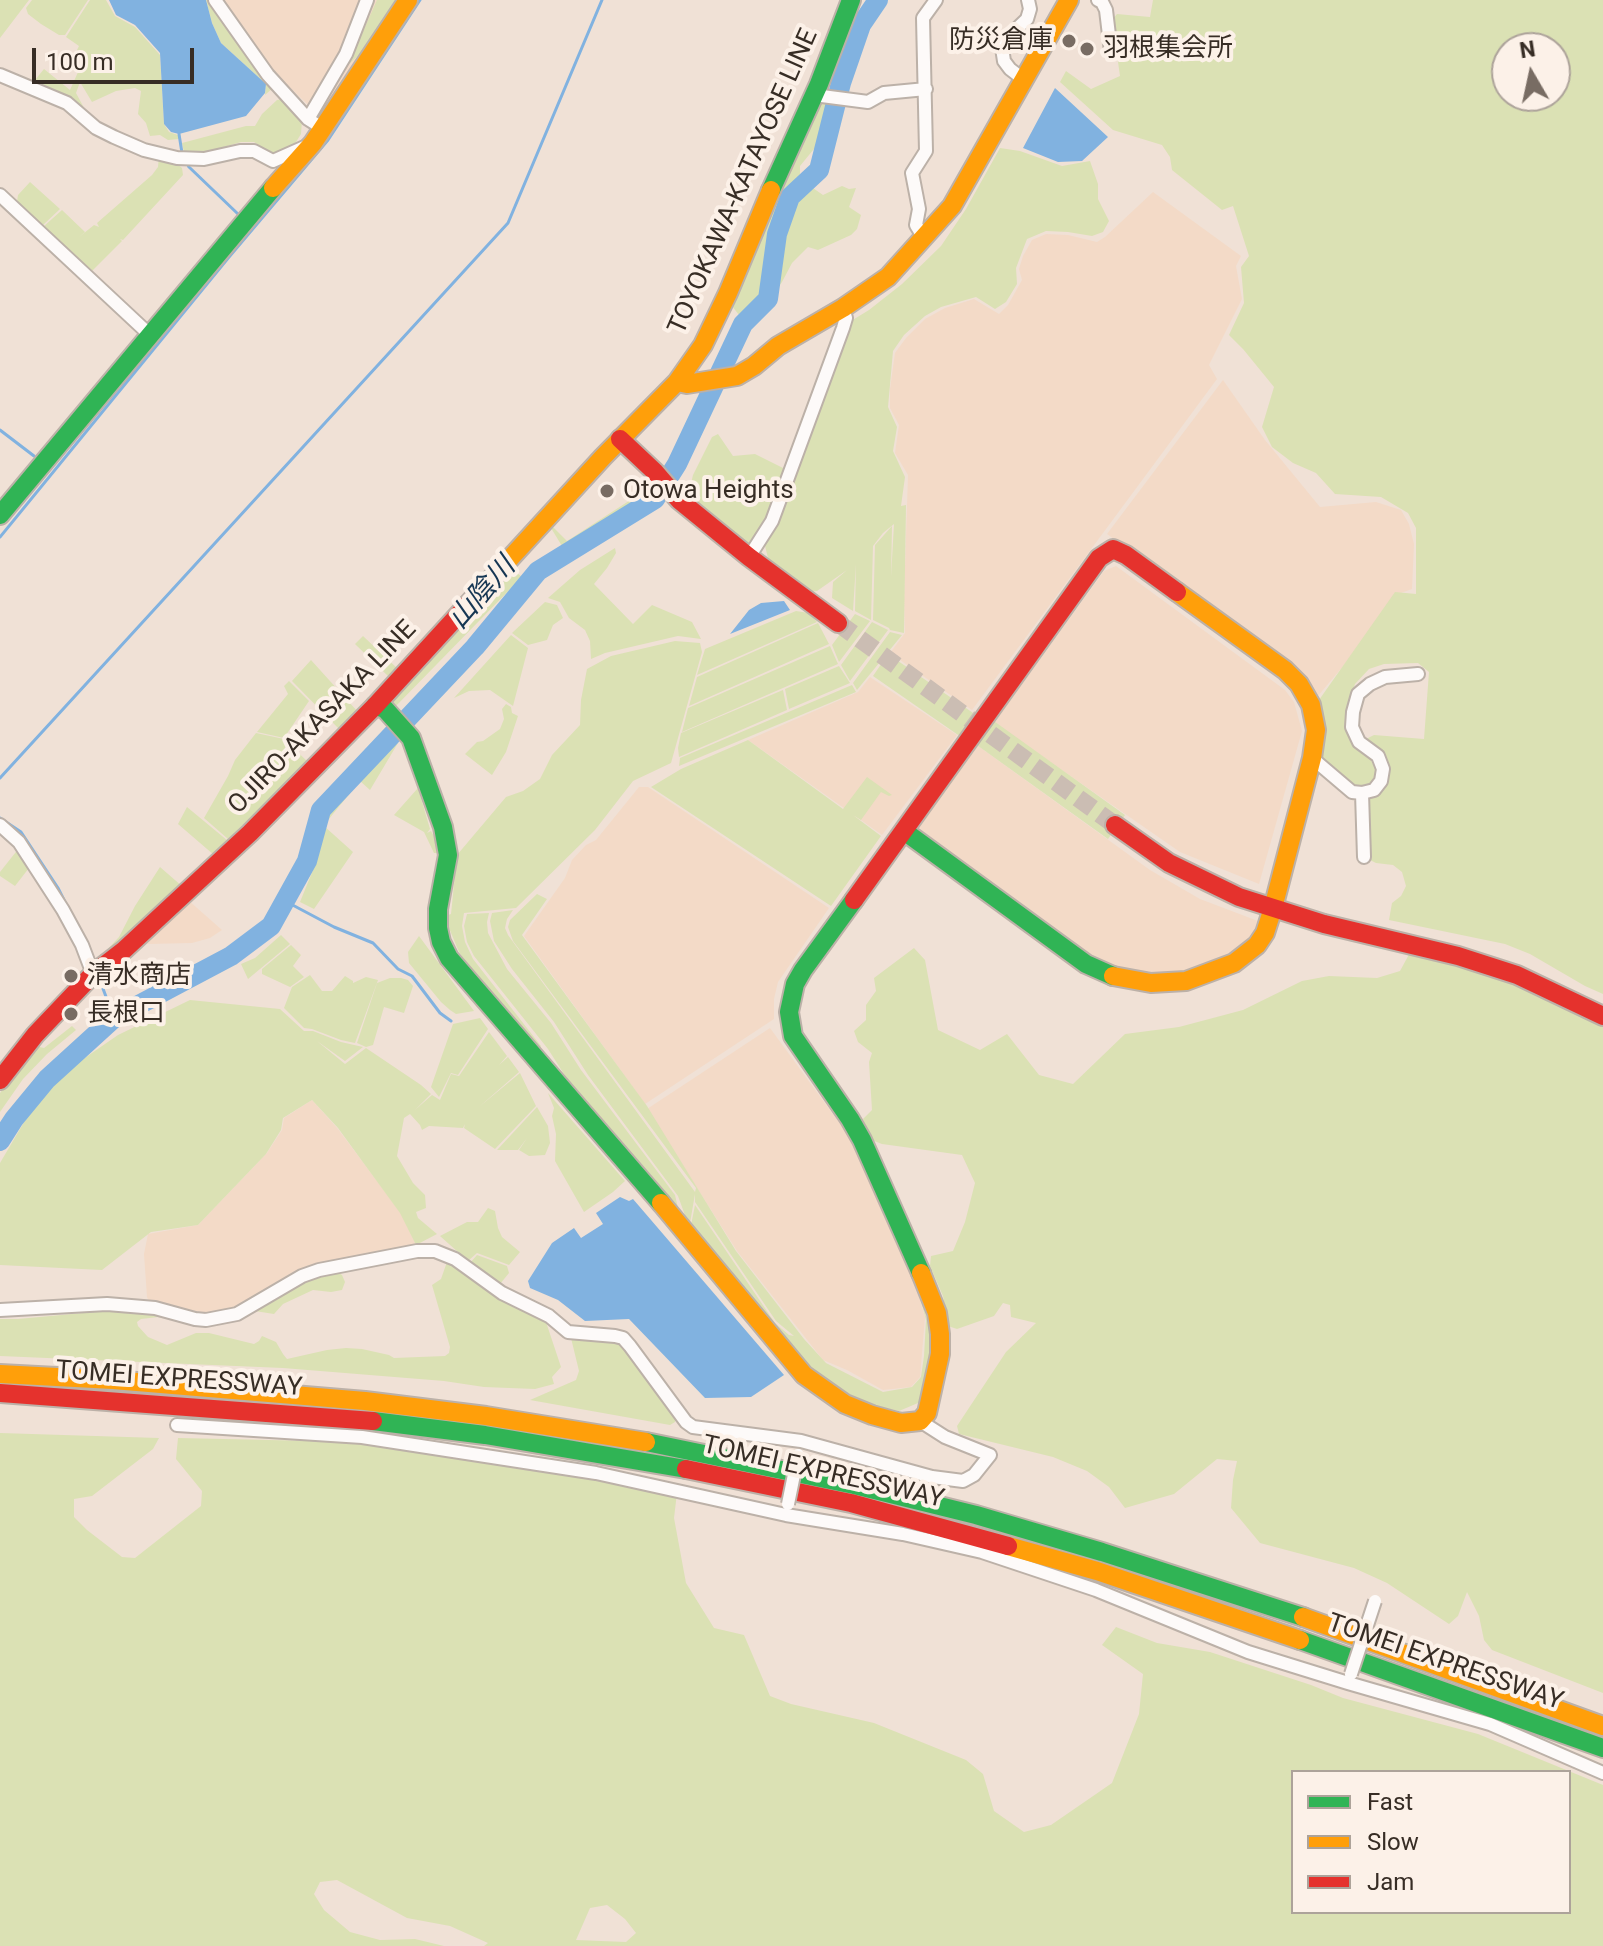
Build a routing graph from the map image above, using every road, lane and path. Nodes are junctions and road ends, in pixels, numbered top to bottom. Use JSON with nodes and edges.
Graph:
{"nodes":[{"id":1,"x":215,"y":0,"type":"edge"},
{"id":2,"x":367,"y":0,"type":"edge"},
{"id":3,"x":408,"y":0,"type":"edge"},
{"id":4,"x":851,"y":0,"type":"edge"},
{"id":5,"x":936,"y":0,"type":"edge"},
{"id":6,"x":1028,"y":0,"type":"edge"},
{"id":7,"x":1069,"y":0,"type":"edge"},
{"id":8,"x":1098,"y":0,"type":"edge"},
{"id":9,"x":1111,"y":52,"type":"dead end"},
{"id":10,"x":0,"y":75,"type":"edge"},
{"id":11,"x":1023,"y":79,"type":"junction"},
{"id":12,"x":926,"y":89,"type":"junction"},
{"id":13,"x":823,"y":96,"type":"junction"},
{"id":14,"x":314,"y":130,"type":"junction"},
{"id":15,"x":0,"y":195,"type":"edge"},
{"id":16,"x":924,"y":238,"type":"junction"},
{"id":17,"x":843,"y":308,"type":"junction"},
{"id":18,"x":150,"y":335,"type":"junction"},
{"id":19,"x":682,"y":383,"type":"junction"},
{"id":20,"x":620,"y":439,"type":"junction"},
{"id":21,"x":0,"y":515,"type":"edge"},
{"id":22,"x":749,"y":557,"type":"junction"},
{"id":23,"x":838,"y":623,"type":"tunnel mouth"},
{"id":24,"x":1418,"y":674,"type":"dead end"},
{"id":25,"x":380,"y":708,"type":"junction"},
{"id":26,"x":1312,"y":758,"type":"junction"},
{"id":27,"x":1362,"y":793,"type":"junction"},
{"id":28,"x":0,"y":825,"type":"edge"},
{"id":29,"x":1115,"y":825,"type":"tunnel mouth"},
{"id":30,"x":904,"y":831,"type":"junction"},
{"id":31,"x":1364,"y":857,"type":"dead end"},
{"id":32,"x":1273,"y":908,"type":"junction"},
{"id":33,"x":93,"y":974,"type":"junction"},
{"id":34,"x":1603,"y":1016,"type":"edge"},
{"id":35,"x":0,"y":1080,"type":"edge"},
{"id":36,"x":0,"y":1310,"type":"edge"},
{"id":37,"x":0,"y":1374,"type":"edge"},
{"id":38,"x":0,"y":1393,"type":"edge"},
{"id":39,"x":920,"y":1421,"type":"junction"},
{"id":40,"x":177,"y":1425,"type":"dead end"},
{"id":41,"x":801,"y":1441,"type":"junction"},
{"id":42,"x":787,"y":1510,"type":"junction"},
{"id":43,"x":1375,"y":1601,"type":"dead end"},
{"id":44,"x":1350,"y":1678,"type":"junction"},
{"id":45,"x":1603,"y":1726,"type":"edge"},
{"id":46,"x":1603,"y":1748,"type":"edge"},
{"id":47,"x":1603,"y":1773,"type":"edge"}],
"edges":[{"from":1,"to":14,"type":"street"},
{"from":2,"to":14,"type":"street"},
{"from":3,"to":14,"type":"main road"},
{"from":4,"to":13,"type":"main road","name":"TOYOKAWA-KATAYOSE LINE"},
{"from":5,"to":12,"type":"street"},
{"from":6,"to":11,"type":"street"},
{"from":7,"to":11,"type":"main road"},
{"from":8,"to":9,"type":"street"},
{"from":10,"to":14,"type":"street"},
{"from":11,"to":16,"type":"main road"},
{"from":12,"to":13,"type":"street"},
{"from":12,"to":16,"type":"street"},
{"from":13,"to":19,"type":"main road","name":"TOYOKAWA-KATAYOSE LINE"},
{"from":14,"to":18,"type":"main road"},
{"from":15,"to":18,"type":"street"},
{"from":16,"to":17,"type":"main road"},
{"from":17,"to":19,"type":"main road"},
{"from":17,"to":22,"type":"street"},
{"from":18,"to":21,"type":"main road"},
{"from":19,"to":20,"type":"main road","name":"OJIRO-AKASAKA LINE"},
{"from":20,"to":22,"type":"main road"},
{"from":20,"to":25,"type":"main road","name":"OJIRO-AKASAKA LINE"},
{"from":22,"to":23,"type":"main road"},
{"from":24,"to":27,"type":"street"},
{"from":25,"to":33,"type":"main road","name":"OJIRO-AKASAKA LINE"},
{"from":25,"to":39,"type":"main road"},
{"from":26,"to":27,"type":"street"},
{"from":26,"to":30,"type":"main road"},
{"from":26,"to":32,"type":"main road"},
{"from":27,"to":31,"type":"street"},
{"from":28,"to":33,"type":"street"},
{"from":29,"to":32,"type":"main road"},
{"from":30,"to":32,"type":"main road"},
{"from":30,"to":39,"type":"main road"},
{"from":32,"to":34,"type":"main road"},
{"from":33,"to":35,"type":"main road","name":"OJIRO-AKASAKA LINE"},
{"from":36,"to":41,"type":"street"},
{"from":37,"to":45,"type":"main road","name":"TOMEI EXPRESSWAY"},
{"from":38,"to":46,"type":"main road","name":"TOMEI EXPRESSWAY"},
{"from":39,"to":41,"type":"street"},
{"from":40,"to":42,"type":"street"},
{"from":41,"to":42,"type":"street","bridge":true},
{"from":42,"to":44,"type":"street"},
{"from":43,"to":44,"type":"street","bridge":true},
{"from":44,"to":47,"type":"street"}]}
